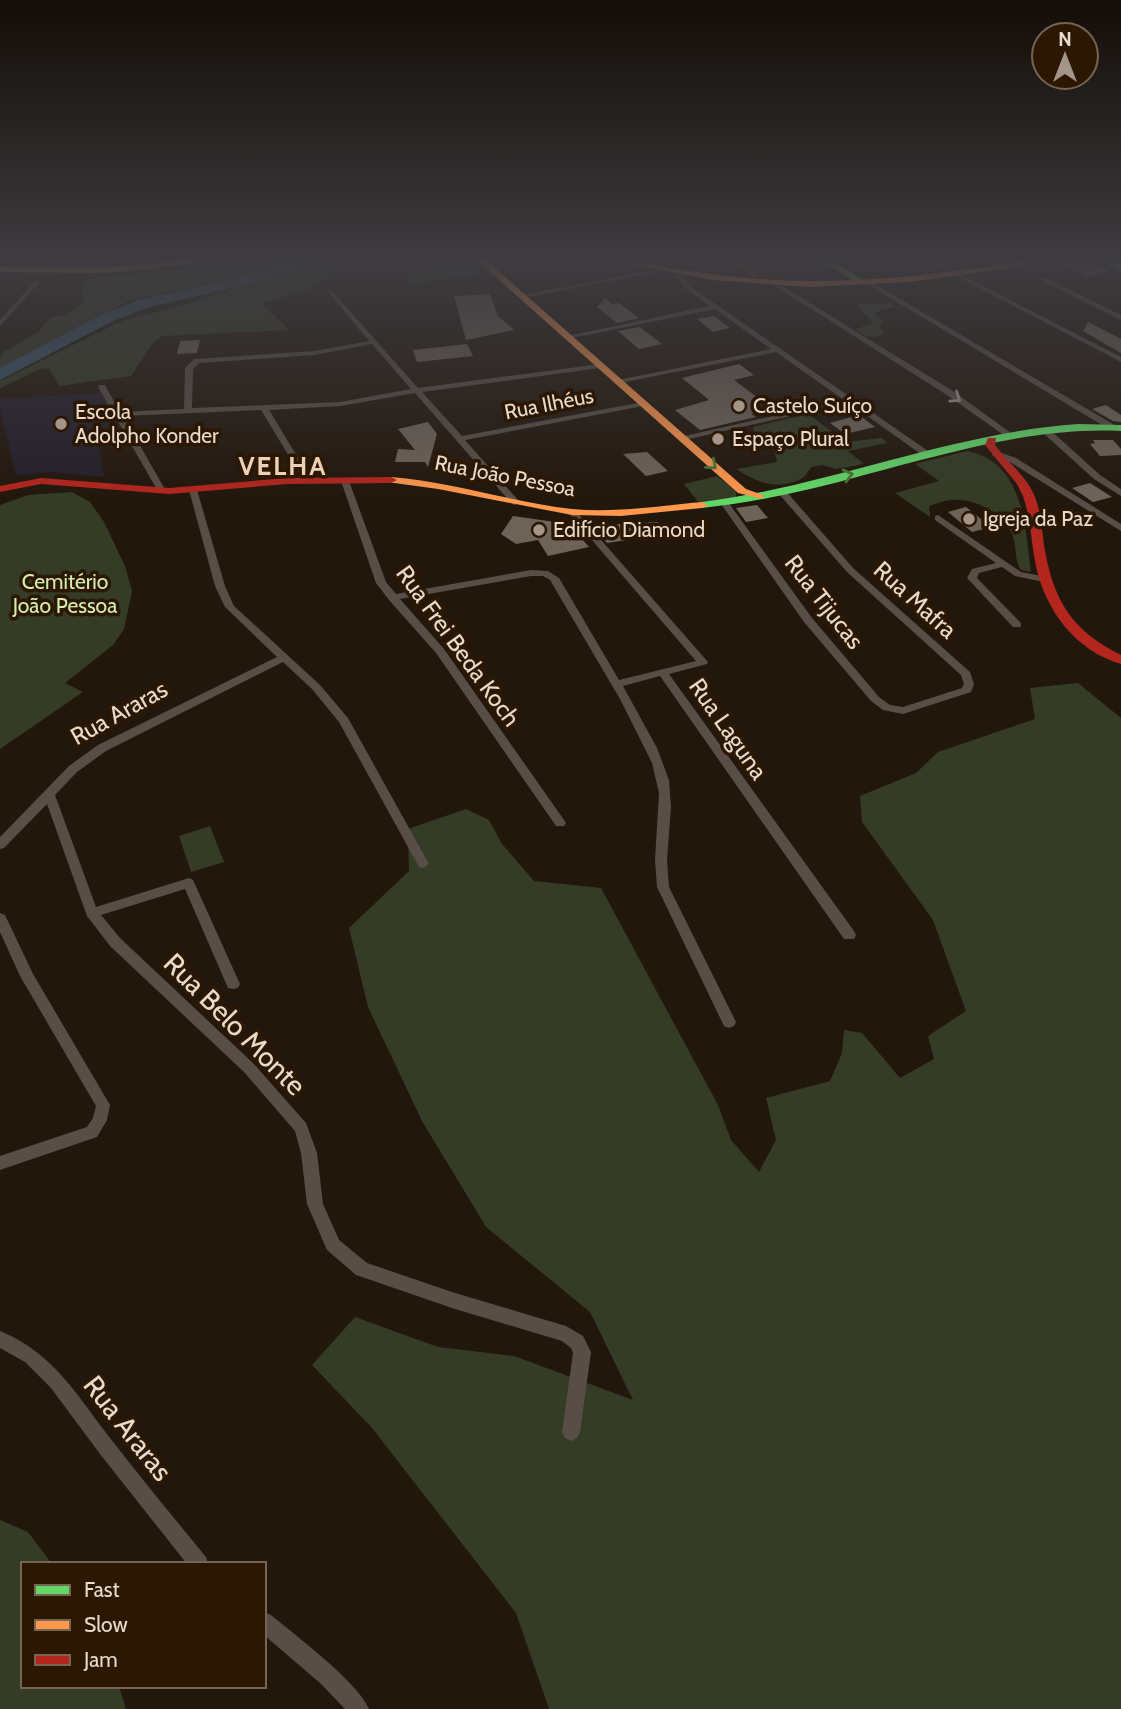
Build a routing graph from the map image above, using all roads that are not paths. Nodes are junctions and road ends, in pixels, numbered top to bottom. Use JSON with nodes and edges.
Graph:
{"nodes":[{"id":1,"x":570,"y":340,"type":"edge"},
{"id":2,"x":763,"y":340,"type":"edge"},
{"id":3,"x":865,"y":340,"type":"edge"},
{"id":4,"x":965,"y":340,"type":"edge"},
{"id":5,"x":1082,"y":340,"type":"edge"},
{"id":6,"x":373,"y":342,"type":"joint"},
{"id":7,"x":776,"y":349,"type":"junction"},
{"id":8,"x":1121,"y":360,"type":"edge"},
{"id":9,"x":600,"y":366,"type":"junction"},
{"id":10,"x":618,"y":382,"type":"junction"},
{"id":11,"x":102,"y":387,"type":"dead end"},
{"id":12,"x":418,"y":390,"type":"junction"},
{"id":13,"x":849,"y":401,"type":"junction"},
{"id":14,"x":643,"y":404,"type":"junction"},
{"id":15,"x":263,"y":407,"type":"junction"},
{"id":16,"x":188,"y":411,"type":"junction"},
{"id":17,"x":120,"y":414,"type":"junction"},
{"id":18,"x":1116,"y":427,"type":"edge"},
{"id":19,"x":1045,"y":430,"type":"junction"},
{"id":20,"x":1011,"y":436,"type":"junction"},
{"id":21,"x":462,"y":438,"type":"junction"},
{"id":22,"x":683,"y":439,"type":"junction"},
{"id":23,"x":994,"y":449,"type":"junction"},
{"id":24,"x":928,"y":455,"type":"junction"},
{"id":25,"x":308,"y":481,"type":"junction"},
{"id":26,"x":345,"y":481,"type":"junction"},
{"id":27,"x":4,"y":483,"type":"edge"},
{"id":28,"x":193,"y":489,"type":"junction"},
{"id":29,"x":162,"y":491,"type":"junction"},
{"id":30,"x":782,"y":492,"type":"junction"},
{"id":31,"x":1121,"y":493,"type":"edge"},
{"id":32,"x":735,"y":499,"type":"junction"},
{"id":33,"x":515,"y":502,"type":"junction"},
{"id":34,"x":571,"y":511,"type":"junction"},
{"id":35,"x":938,"y":518,"type":"dead end"},
{"id":36,"x":1121,"y":528,"type":"edge"},
{"id":37,"x":1003,"y":564,"type":"junction"},
{"id":38,"x":1044,"y":579,"type":"junction"},
{"id":39,"x":392,"y":598,"type":"junction"},
{"id":40,"x":1017,"y":625,"type":"dead end"},
{"id":41,"x":285,"y":657,"type":"junction"},
{"id":42,"x":1121,"y":660,"type":"edge"},
{"id":43,"x":664,"y":674,"type":"junction"},
{"id":44,"x":617,"y":684,"type":"junction"},
{"id":45,"x":903,"y":711,"type":"joint"},
{"id":46,"x":50,"y":794,"type":"junction"},
{"id":47,"x":560,"y":823,"type":"dead end"},
{"id":48,"x":0,"y":845,"type":"edge"},
{"id":49,"x":423,"y":864,"type":"dead end"},
{"id":50,"x":92,"y":914,"type":"junction"},
{"id":51,"x":0,"y":918,"type":"edge"},
{"id":52,"x":849,"y":935,"type":"dead end"},
{"id":53,"x":233,"y":984,"type":"dead end"},
{"id":54,"x":729,"y":1022,"type":"dead end"},
{"id":55,"x":0,"y":1163,"type":"edge"},
{"id":56,"x":0,"y":1339,"type":"edge"},
{"id":57,"x":571,"y":1433,"type":"dead end"},
{"id":58,"x":197,"y":1562,"type":"edge"},
{"id":59,"x":266,"y":1624,"type":"edge"},
{"id":60,"x":359,"y":1709,"type":"edge"}],
"edges":[{"from":1,"to":9,"type":"main road"},
{"from":2,"to":7,"type":"street"},
{"from":3,"to":20,"type":"street","one_way":true},
{"from":4,"to":18,"type":"street"},
{"from":5,"to":8,"type":"street"},
{"from":6,"to":12,"type":"street"},
{"from":6,"to":16,"type":"street"},
{"from":7,"to":10,"type":"street"},
{"from":7,"to":13,"type":"street"},
{"from":9,"to":10,"type":"main road"},
{"from":9,"to":12,"type":"street"},
{"from":10,"to":14,"type":"main road"},
{"from":11,"to":17,"type":"street"},
{"from":12,"to":15,"type":"street"},
{"from":12,"to":21,"type":"street"},
{"from":13,"to":22,"type":"street"},
{"from":13,"to":24,"type":"street"},
{"from":14,"to":21,"type":"street","name":"Rua Ilhéus"},
{"from":14,"to":22,"type":"main road"},
{"from":15,"to":16,"type":"street"},
{"from":15,"to":25,"type":"street"},
{"from":16,"to":17,"type":"street"},
{"from":17,"to":29,"type":"street"},
{"from":18,"to":19,"type":"main road"},
{"from":19,"to":20,"type":"main road"},
{"from":19,"to":31,"type":"street"},
{"from":20,"to":23,"type":"main road"},
{"from":21,"to":33,"type":"street"},
{"from":22,"to":32,"type":"main road","one_way":true},
{"from":23,"to":24,"type":"main road","name":"Rua João Pessoa"},
{"from":23,"to":36,"type":"street"},
{"from":23,"to":38,"type":"main road"},
{"from":30,"to":24,"type":"main road","name":"Rua João Pessoa","one_way":true},
{"from":25,"to":26,"type":"main road","name":"Rua João Pessoa"},
{"from":25,"to":28,"type":"main road","name":"Rua João Pessoa"},
{"from":26,"to":33,"type":"main road","name":"Rua João Pessoa"},
{"from":26,"to":39,"type":"street","name":"Rua Frei Beda Koch"},
{"from":27,"to":29,"type":"main road","name":"Rua João Pessoa"},
{"from":28,"to":29,"type":"main road","name":"Rua João Pessoa"},
{"from":28,"to":41,"type":"street"},
{"from":30,"to":32,"type":"main road","name":"Rua João Pessoa"},
{"from":30,"to":45,"type":"street","name":"Rua Mafra"},
{"from":32,"to":34,"type":"main road","name":"Rua João Pessoa"},
{"from":32,"to":45,"type":"street","name":"Rua Tijucas"},
{"from":33,"to":34,"type":"main road","name":"Rua João Pessoa"},
{"from":34,"to":43,"type":"street","name":"Rua Laguna"},
{"from":35,"to":37,"type":"street"},
{"from":37,"to":38,"type":"street"},
{"from":37,"to":40,"type":"street"},
{"from":38,"to":42,"type":"main road"},
{"from":39,"to":44,"type":"street"},
{"from":39,"to":47,"type":"street","name":"Rua Frei Beda Koch"},
{"from":41,"to":46,"type":"street","name":"Rua Araras"},
{"from":41,"to":49,"type":"street"},
{"from":43,"to":44,"type":"street"},
{"from":43,"to":52,"type":"street","name":"Rua Laguna"},
{"from":44,"to":54,"type":"street"},
{"from":46,"to":48,"type":"street","name":"Rua Araras"},
{"from":46,"to":50,"type":"street","name":"Rua Belo Monte"},
{"from":50,"to":53,"type":"street"},
{"from":50,"to":57,"type":"street","name":"Rua Belo Monte"},
{"from":51,"to":55,"type":"street"},
{"from":56,"to":58,"type":"street","name":"Rua Araras"},
{"from":59,"to":60,"type":"street"}]}
